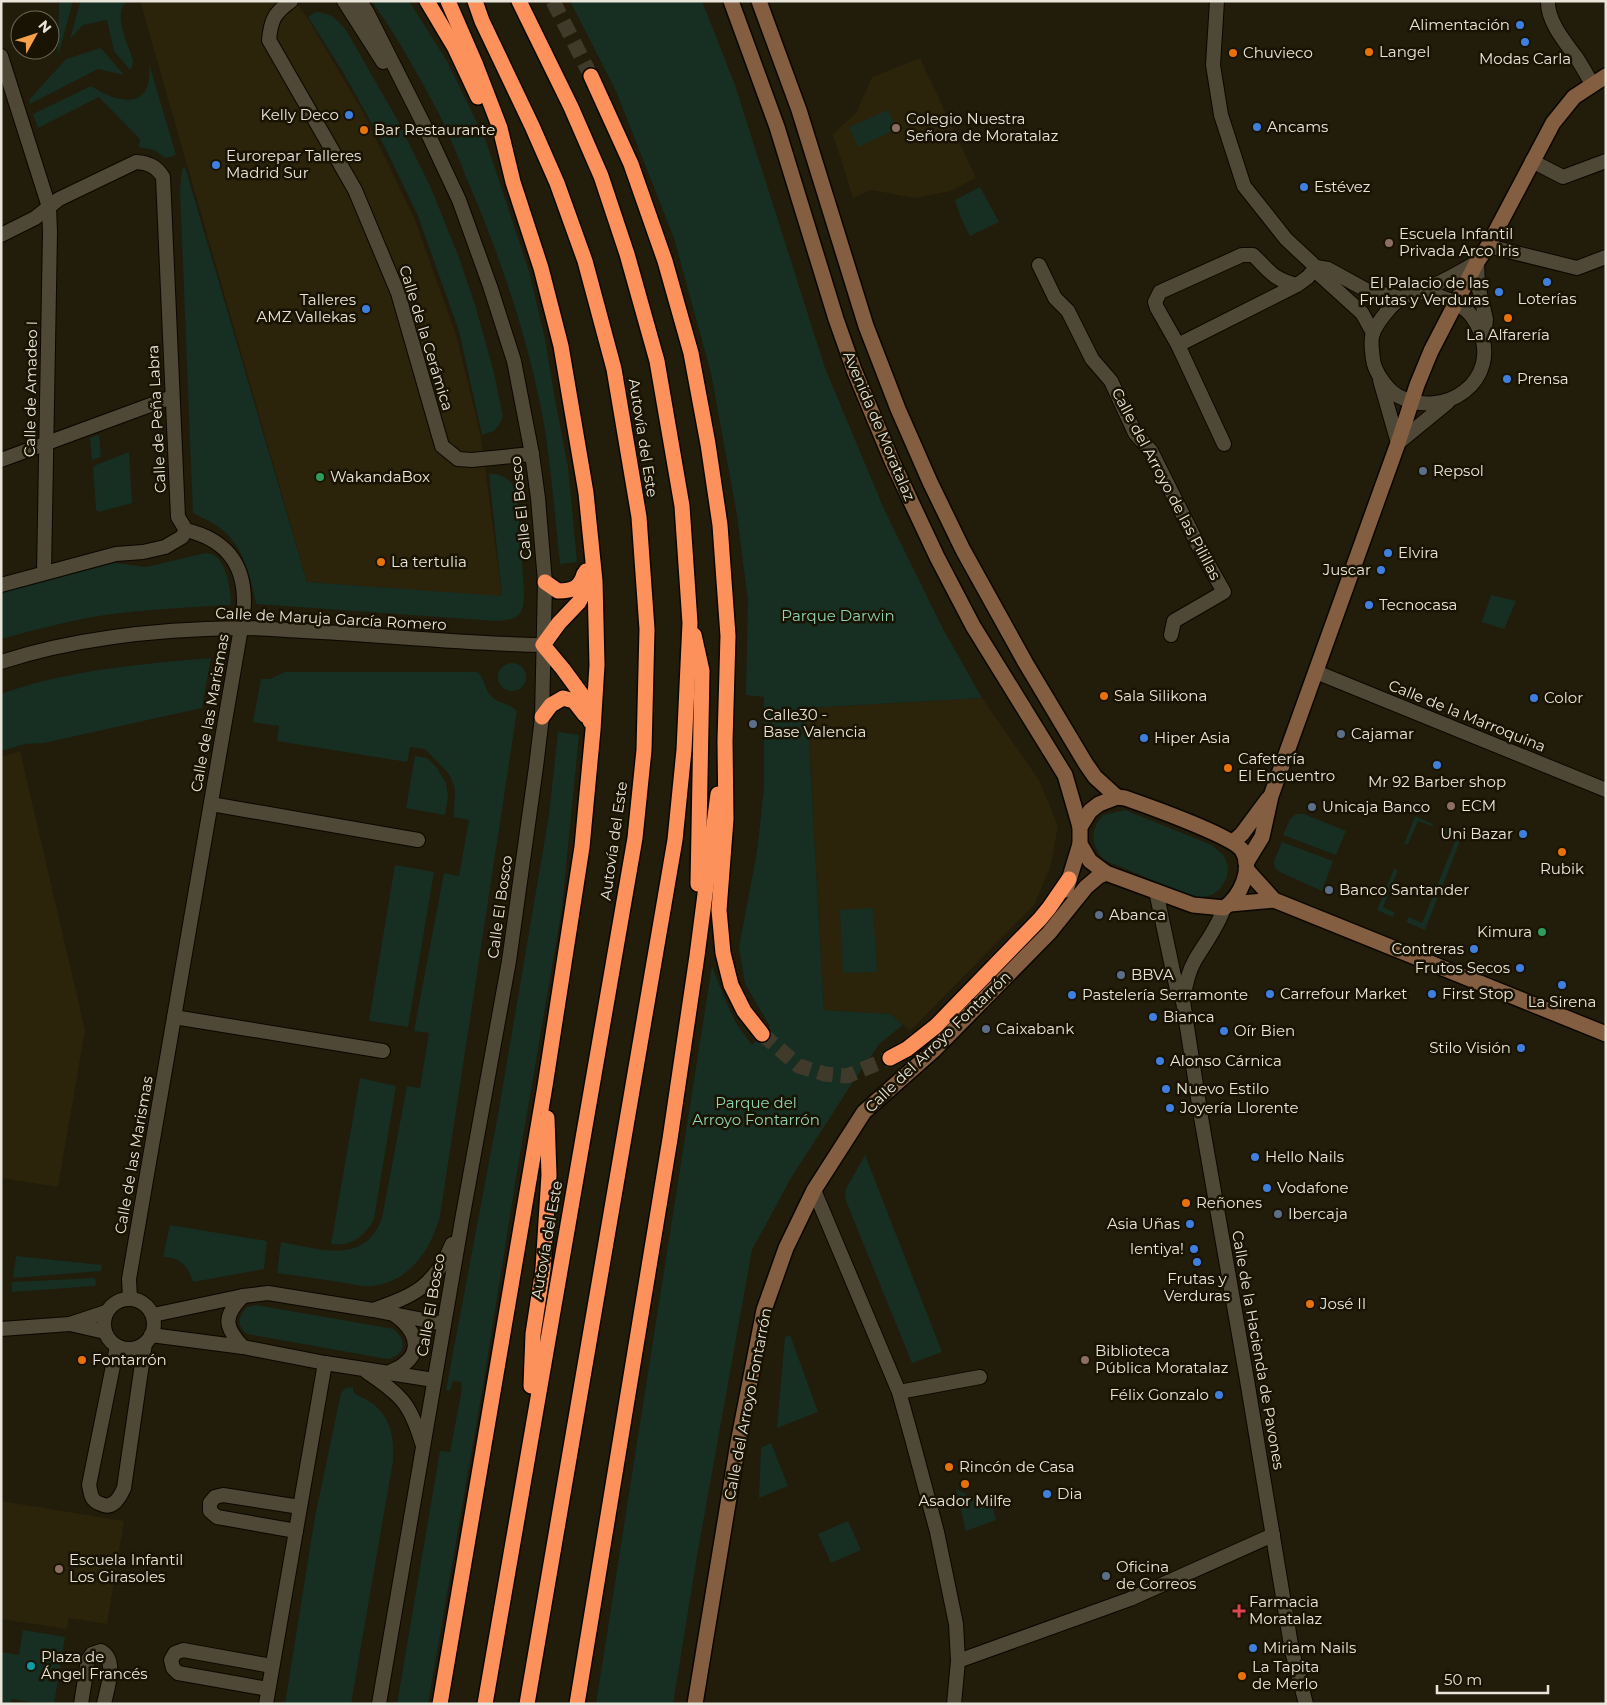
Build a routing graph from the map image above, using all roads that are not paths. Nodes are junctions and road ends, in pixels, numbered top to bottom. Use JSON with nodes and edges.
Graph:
{"nodes":[{"id":1,"x":291,"y":1,"type":"edge"},
{"id":2,"x":344,"y":1,"type":"edge"},
{"id":3,"x":360,"y":1,"type":"edge"},
{"id":4,"x":427,"y":1,"type":"edge"},
{"id":5,"x":448,"y":1,"type":"edge"},
{"id":6,"x":469,"y":1,"type":"edge"},
{"id":7,"x":474,"y":1,"type":"edge"},
{"id":8,"x":519,"y":1,"type":"edge"},
{"id":9,"x":731,"y":1,"type":"edge"},
{"id":10,"x":759,"y":1,"type":"edge"},
{"id":11,"x":1217,"y":1,"type":"edge"},
{"id":12,"x":1548,"y":1,"type":"edge"},
{"id":13,"x":482,"y":21,"type":"junction"},
{"id":14,"x":1,"y":56,"type":"edge"},
{"id":15,"x":591,"y":76,"type":"tunnel mouth"},
{"id":16,"x":1606,"y":76,"type":"edge"},
{"id":17,"x":1592,"y":84,"type":"junction"},
{"id":18,"x":423,"y":124,"type":"junction"},
{"id":19,"x":1532,"y":161,"type":"junction"},
{"id":20,"x":1606,"y":161,"type":"edge"},
{"id":21,"x":513,"y":182,"type":"junction"},
{"id":22,"x":49,"y":207,"type":"junction"},
{"id":23,"x":1,"y":235,"type":"edge"},
{"id":24,"x":1488,"y":246,"type":"junction"},
{"id":25,"x":1606,"y":257,"type":"edge"},
{"id":26,"x":1477,"y":262,"type":"junction"},
{"id":27,"x":1039,"y":265,"type":"dead end"},
{"id":28,"x":1316,"y":267,"type":"junction"},
{"id":29,"x":1273,"y":276,"type":"junction"},
{"id":30,"x":1297,"y":285,"type":"junction"},
{"id":31,"x":1421,"y":292,"type":"junction"},
{"id":32,"x":1401,"y":298,"type":"junction"},
{"id":33,"x":1269,"y":300,"type":"junction"},
{"id":34,"x":1456,"y":303,"type":"junction"},
{"id":35,"x":1373,"y":333,"type":"junction"},
{"id":36,"x":1484,"y":338,"type":"junction"},
{"id":37,"x":1178,"y":345,"type":"junction"},
{"id":38,"x":1379,"y":377,"type":"junction"},
{"id":39,"x":172,"y":397,"type":"junction"},
{"id":40,"x":1412,"y":402,"type":"junction"},
{"id":41,"x":1448,"y":402,"type":"junction"},
{"id":42,"x":46,"y":443,"type":"junction"},
{"id":43,"x":1398,"y":443,"type":"junction"},
{"id":44,"x":1224,"y":444,"type":"dead end"},
{"id":45,"x":532,"y":454,"type":"junction"},
{"id":46,"x":1,"y":460,"type":"edge"},
{"id":47,"x":586,"y":493,"type":"junction"},
{"id":48,"x":186,"y":530,"type":"junction"},
{"id":49,"x":586,"y":568,"type":"junction"},
{"id":50,"x":44,"y":573,"type":"junction"},
{"id":51,"x":545,"y":582,"type":"junction"},
{"id":52,"x":1,"y":585,"type":"edge"},
{"id":53,"x":690,"y":623,"type":"junction"},
{"id":54,"x":241,"y":628,"type":"junction"},
{"id":55,"x":1171,"y":634,"type":"dead end"},
{"id":56,"x":543,"y":645,"type":"junction"},
{"id":57,"x":1,"y":662,"type":"edge"},
{"id":58,"x":1316,"y":672,"type":"junction"},
{"id":59,"x":542,"y":717,"type":"junction"},
{"id":60,"x":592,"y":727,"type":"junction"},
{"id":61,"x":725,"y":741,"type":"junction"},
{"id":62,"x":1606,"y":790,"type":"edge"},
{"id":63,"x":1271,"y":796,"type":"junction"},
{"id":64,"x":1117,"y":797,"type":"junction"},
{"id":65,"x":210,"y":804,"type":"junction"},
{"id":66,"x":1080,"y":827,"type":"junction"},
{"id":67,"x":418,"y":840,"type":"dead end"},
{"id":68,"x":1233,"y":842,"type":"junction"},
{"id":69,"x":1080,"y":844,"type":"junction"},
{"id":70,"x":1247,"y":866,"type":"junction"},
{"id":71,"x":1106,"y":873,"type":"junction"},
{"id":72,"x":1069,"y":879,"type":"junction"},
{"id":73,"x":1156,"y":891,"type":"junction"},
{"id":74,"x":1274,"y":900,"type":"junction"},
{"id":75,"x":704,"y":905,"type":"junction"},
{"id":76,"x":1227,"y":906,"type":"junction"},
{"id":77,"x":1049,"y":933,"type":"junction"},
{"id":78,"x":1183,"y":1001,"type":"junction"},
{"id":79,"x":174,"y":1017,"type":"junction"},
{"id":80,"x":762,"y":1034,"type":"tunnel mouth"},
{"id":81,"x":1606,"y":1034,"type":"edge"},
{"id":82,"x":382,"y":1051,"type":"dead end"},
{"id":83,"x":890,"y":1058,"type":"tunnel mouth"},
{"id":84,"x":545,"y":1086,"type":"junction"},
{"id":85,"x":814,"y":1190,"type":"junction"},
{"id":86,"x":462,"y":1220,"type":"junction"},
{"id":87,"x":243,"y":1296,"type":"junction"},
{"id":88,"x":130,"y":1298,"type":"junction"},
{"id":89,"x":373,"y":1310,"type":"junction"},
{"id":90,"x":106,"y":1312,"type":"junction"},
{"id":91,"x":395,"y":1314,"type":"junction"},
{"id":92,"x":152,"y":1315,"type":"junction"},
{"id":93,"x":70,"y":1324,"type":"junction"},
{"id":94,"x":444,"y":1324,"type":"junction"},
{"id":95,"x":1,"y":1329,"type":"edge"},
{"id":96,"x":105,"y":1332,"type":"junction"},
{"id":97,"x":148,"y":1339,"type":"junction"},
{"id":98,"x":118,"y":1346,"type":"junction"},
{"id":99,"x":242,"y":1348,"type":"junction"},
{"id":100,"x":324,"y":1363,"type":"junction"},
{"id":101,"x":364,"y":1369,"type":"junction"},
{"id":102,"x":388,"y":1373,"type":"junction"},
{"id":103,"x":980,"y":1376,"type":"dead end"},
{"id":104,"x":434,"y":1380,"type":"junction"},
{"id":105,"x":899,"y":1392,"type":"junction"},
{"id":106,"x":423,"y":1446,"type":"junction"},
{"id":107,"x":528,"y":1448,"type":"junction"},
{"id":108,"x":300,"y":1507,"type":"junction"},
{"id":109,"x":296,"y":1531,"type":"junction"},
{"id":110,"x":1273,"y":1535,"type":"junction"},
{"id":111,"x":958,"y":1661,"type":"junction"},
{"id":112,"x":272,"y":1666,"type":"junction"},
{"id":113,"x":268,"y":1689,"type":"junction"},
{"id":114,"x":81,"y":1704,"type":"edge"},
{"id":115,"x":104,"y":1704,"type":"edge"},
{"id":116,"x":266,"y":1704,"type":"edge"},
{"id":117,"x":379,"y":1704,"type":"edge"},
{"id":118,"x":440,"y":1704,"type":"edge"},
{"id":119,"x":485,"y":1704,"type":"edge"},
{"id":120,"x":527,"y":1704,"type":"edge"},
{"id":121,"x":577,"y":1704,"type":"edge"},
{"id":122,"x":695,"y":1704,"type":"edge"},
{"id":123,"x":954,"y":1704,"type":"edge"},
{"id":124,"x":1306,"y":1704,"type":"edge"}],
"edges":[{"from":1,"to":45,"type":"street","name":"Calle de la Cerámica"},
{"from":2,"to":18,"type":"street","name":"Calle El Bosco"},
{"from":3,"to":18,"type":"street","name":"Calle El Bosco"},
{"from":4,"to":21,"type":"highway"},
{"from":5,"to":21,"type":"highway"},
{"from":6,"to":13,"type":"highway"},
{"from":7,"to":13,"type":"highway","name":"Autovía del Este"},
{"from":8,"to":53,"type":"highway","name":"Autovía del Este"},
{"from":9,"to":66,"type":"street","name":"Avenida de Moratalaz"},
{"from":10,"to":64,"type":"street","name":"Avenida de Moratalaz"},
{"from":11,"to":28,"type":"street"},
{"from":12,"to":17,"type":"street"},
{"from":13,"to":107,"type":"highway","name":"Autovía del Este"},
{"from":14,"to":22,"type":"street","name":"Calle de Amadeo I"},
{"from":15,"to":61,"type":"highway"},
{"from":16,"to":17,"type":"street"},
{"from":17,"to":19,"type":"street"},
{"from":18,"to":45,"type":"street","name":"Calle El Bosco"},
{"from":19,"to":20,"type":"street"},
{"from":19,"to":24,"type":"street"},
{"from":21,"to":47,"type":"highway"},
{"from":22,"to":23,"type":"street"},
{"from":22,"to":39,"type":"street","name":"Calle de Peña Labra"},
{"from":22,"to":42,"type":"street","name":"Calle de Amadeo I"},
{"from":24,"to":25,"type":"street"},
{"from":24,"to":26,"type":"street"},
{"from":26,"to":31,"type":"street"},
{"from":26,"to":34,"type":"street"},
{"from":26,"to":36,"type":"street"},
{"from":27,"to":55,"type":"street","name":"Calle del Arroyo de las Pilillas"},
{"from":28,"to":30,"type":"street"},
{"from":28,"to":32,"type":"street"},
{"from":28,"to":35,"type":"street"},
{"from":29,"to":30,"type":"street"},
{"from":29,"to":33,"type":"street"},
{"from":29,"to":37,"type":"street"},
{"from":30,"to":33,"type":"street"},
{"from":31,"to":32,"type":"street"},
{"from":31,"to":34,"type":"street"},
{"from":32,"to":35,"type":"street"},
{"from":33,"to":37,"type":"street"},
{"from":34,"to":36,"type":"street"},
{"from":34,"to":40,"type":"street"},
{"from":35,"to":38,"type":"street"},
{"from":36,"to":41,"type":"street"},
{"from":37,"to":44,"type":"street"},
{"from":38,"to":40,"type":"street"},
{"from":38,"to":43,"type":"street"},
{"from":39,"to":42,"type":"street"},
{"from":39,"to":48,"type":"street","name":"Calle de Peña Labra"},
{"from":40,"to":41,"type":"street"},
{"from":40,"to":43,"type":"street"},
{"from":41,"to":43,"type":"street"},
{"from":42,"to":46,"type":"street"},
{"from":42,"to":50,"type":"street","name":"Calle de Amadeo I"},
{"from":43,"to":58,"type":"street"},
{"from":45,"to":51,"type":"street","name":"Calle El Bosco"},
{"from":47,"to":49,"type":"highway"},
{"from":47,"to":60,"type":"highway"},
{"from":48,"to":50,"type":"street"},
{"from":48,"to":54,"type":"street"},
{"from":49,"to":51,"type":"highway"},
{"from":49,"to":56,"type":"highway"},
{"from":50,"to":52,"type":"street"},
{"from":51,"to":56,"type":"street","name":"Calle El Bosco"},
{"from":53,"to":75,"type":"highway"},
{"from":53,"to":120,"type":"highway","name":"Autovía del Este"},
{"from":54,"to":56,"type":"street","name":"Calle de Maruja García Romero"},
{"from":54,"to":57,"type":"street","name":"Calle de Maruja García Romero"},
{"from":54,"to":65,"type":"street","name":"Calle de las Marismas"},
{"from":56,"to":59,"type":"street","name":"Calle El Bosco"},
{"from":56,"to":60,"type":"highway"},
{"from":58,"to":62,"type":"street","name":"Calle de la Marroquina"},
{"from":58,"to":63,"type":"street"},
{"from":59,"to":60,"type":"highway"},
{"from":59,"to":86,"type":"street","name":"Calle El Bosco"},
{"from":60,"to":84,"type":"highway"},
{"from":61,"to":75,"type":"highway"},
{"from":61,"to":80,"type":"highway"},
{"from":63,"to":68,"type":"street"},
{"from":63,"to":70,"type":"street"},
{"from":64,"to":66,"type":"street"},
{"from":64,"to":68,"type":"street"},
{"from":65,"to":67,"type":"street","name":"Calle de las Marismas"},
{"from":65,"to":79,"type":"street","name":"Calle de las Marismas"},
{"from":66,"to":69,"type":"street","name":"Avenida de Moratalaz"},
{"from":68,"to":70,"type":"street"},
{"from":69,"to":71,"type":"street"},
{"from":69,"to":72,"type":"street","name":"Calle del Arroyo Fontarrón"},
{"from":70,"to":74,"type":"street"},
{"from":70,"to":76,"type":"street"},
{"from":71,"to":73,"type":"street"},
{"from":71,"to":77,"type":"street","name":"Calle del Arroyo Fontarrón"},
{"from":72,"to":77,"type":"street","name":"Calle del Arroyo Fontarrón"},
{"from":72,"to":83,"type":"highway"},
{"from":73,"to":76,"type":"street"},
{"from":73,"to":78,"type":"street","name":"Calle de la Hacienda de Pavones"},
{"from":74,"to":76,"type":"street"},
{"from":74,"to":81,"type":"street"},
{"from":75,"to":121,"type":"highway"},
{"from":76,"to":78,"type":"street","name":"Calle de la Hacienda de Pavones"},
{"from":77,"to":85,"type":"street","name":"Calle del Arroyo Fontarrón"},
{"from":78,"to":110,"type":"street","name":"Calle de la Hacienda de Pavones"},
{"from":79,"to":82,"type":"street"},
{"from":79,"to":88,"type":"street","name":"Calle de las Marismas"},
{"from":84,"to":107,"type":"highway"},
{"from":84,"to":118,"type":"highway"},
{"from":85,"to":105,"type":"street"},
{"from":85,"to":122,"type":"street","name":"Calle del Arroyo Fontarrón"},
{"from":86,"to":89,"type":"street"},
{"from":86,"to":94,"type":"street","name":"Calle El Bosco"},
{"from":87,"to":89,"type":"street"},
{"from":87,"to":92,"type":"street"},
{"from":87,"to":99,"type":"street"},
{"from":88,"to":90,"type":"street"},
{"from":88,"to":92,"type":"street"},
{"from":89,"to":91,"type":"street"},
{"from":90,"to":93,"type":"street"},
{"from":90,"to":96,"type":"street"},
{"from":91,"to":94,"type":"street"},
{"from":91,"to":102,"type":"street"},
{"from":92,"to":97,"type":"street"},
{"from":93,"to":95,"type":"street"},
{"from":93,"to":96,"type":"street"},
{"from":94,"to":104,"type":"street","name":"Calle El Bosco"},
{"from":96,"to":98,"type":"street"},
{"from":97,"to":98,"type":"street"},
{"from":97,"to":98,"type":"street"},
{"from":97,"to":99,"type":"street"},
{"from":99,"to":100,"type":"street"},
{"from":100,"to":101,"type":"street"},
{"from":100,"to":108,"type":"street"},
{"from":101,"to":102,"type":"street"},
{"from":101,"to":106,"type":"street"},
{"from":102,"to":104,"type":"street"},
{"from":103,"to":105,"type":"street"},
{"from":104,"to":106,"type":"street","name":"Calle El Bosco"},
{"from":105,"to":111,"type":"street"},
{"from":106,"to":117,"type":"street","name":"Calle El Bosco"},
{"from":107,"to":119,"type":"highway","name":"Autovía del Este"},
{"from":108,"to":109,"type":"street"},
{"from":108,"to":109,"type":"street"},
{"from":109,"to":112,"type":"street"},
{"from":110,"to":111,"type":"street"},
{"from":110,"to":124,"type":"street","name":"Calle de la Hacienda de Pavones"},
{"from":111,"to":123,"type":"street"},
{"from":112,"to":113,"type":"street"},
{"from":112,"to":113,"type":"street"},
{"from":113,"to":116,"type":"street"},
{"from":114,"to":115,"type":"street"}]}
